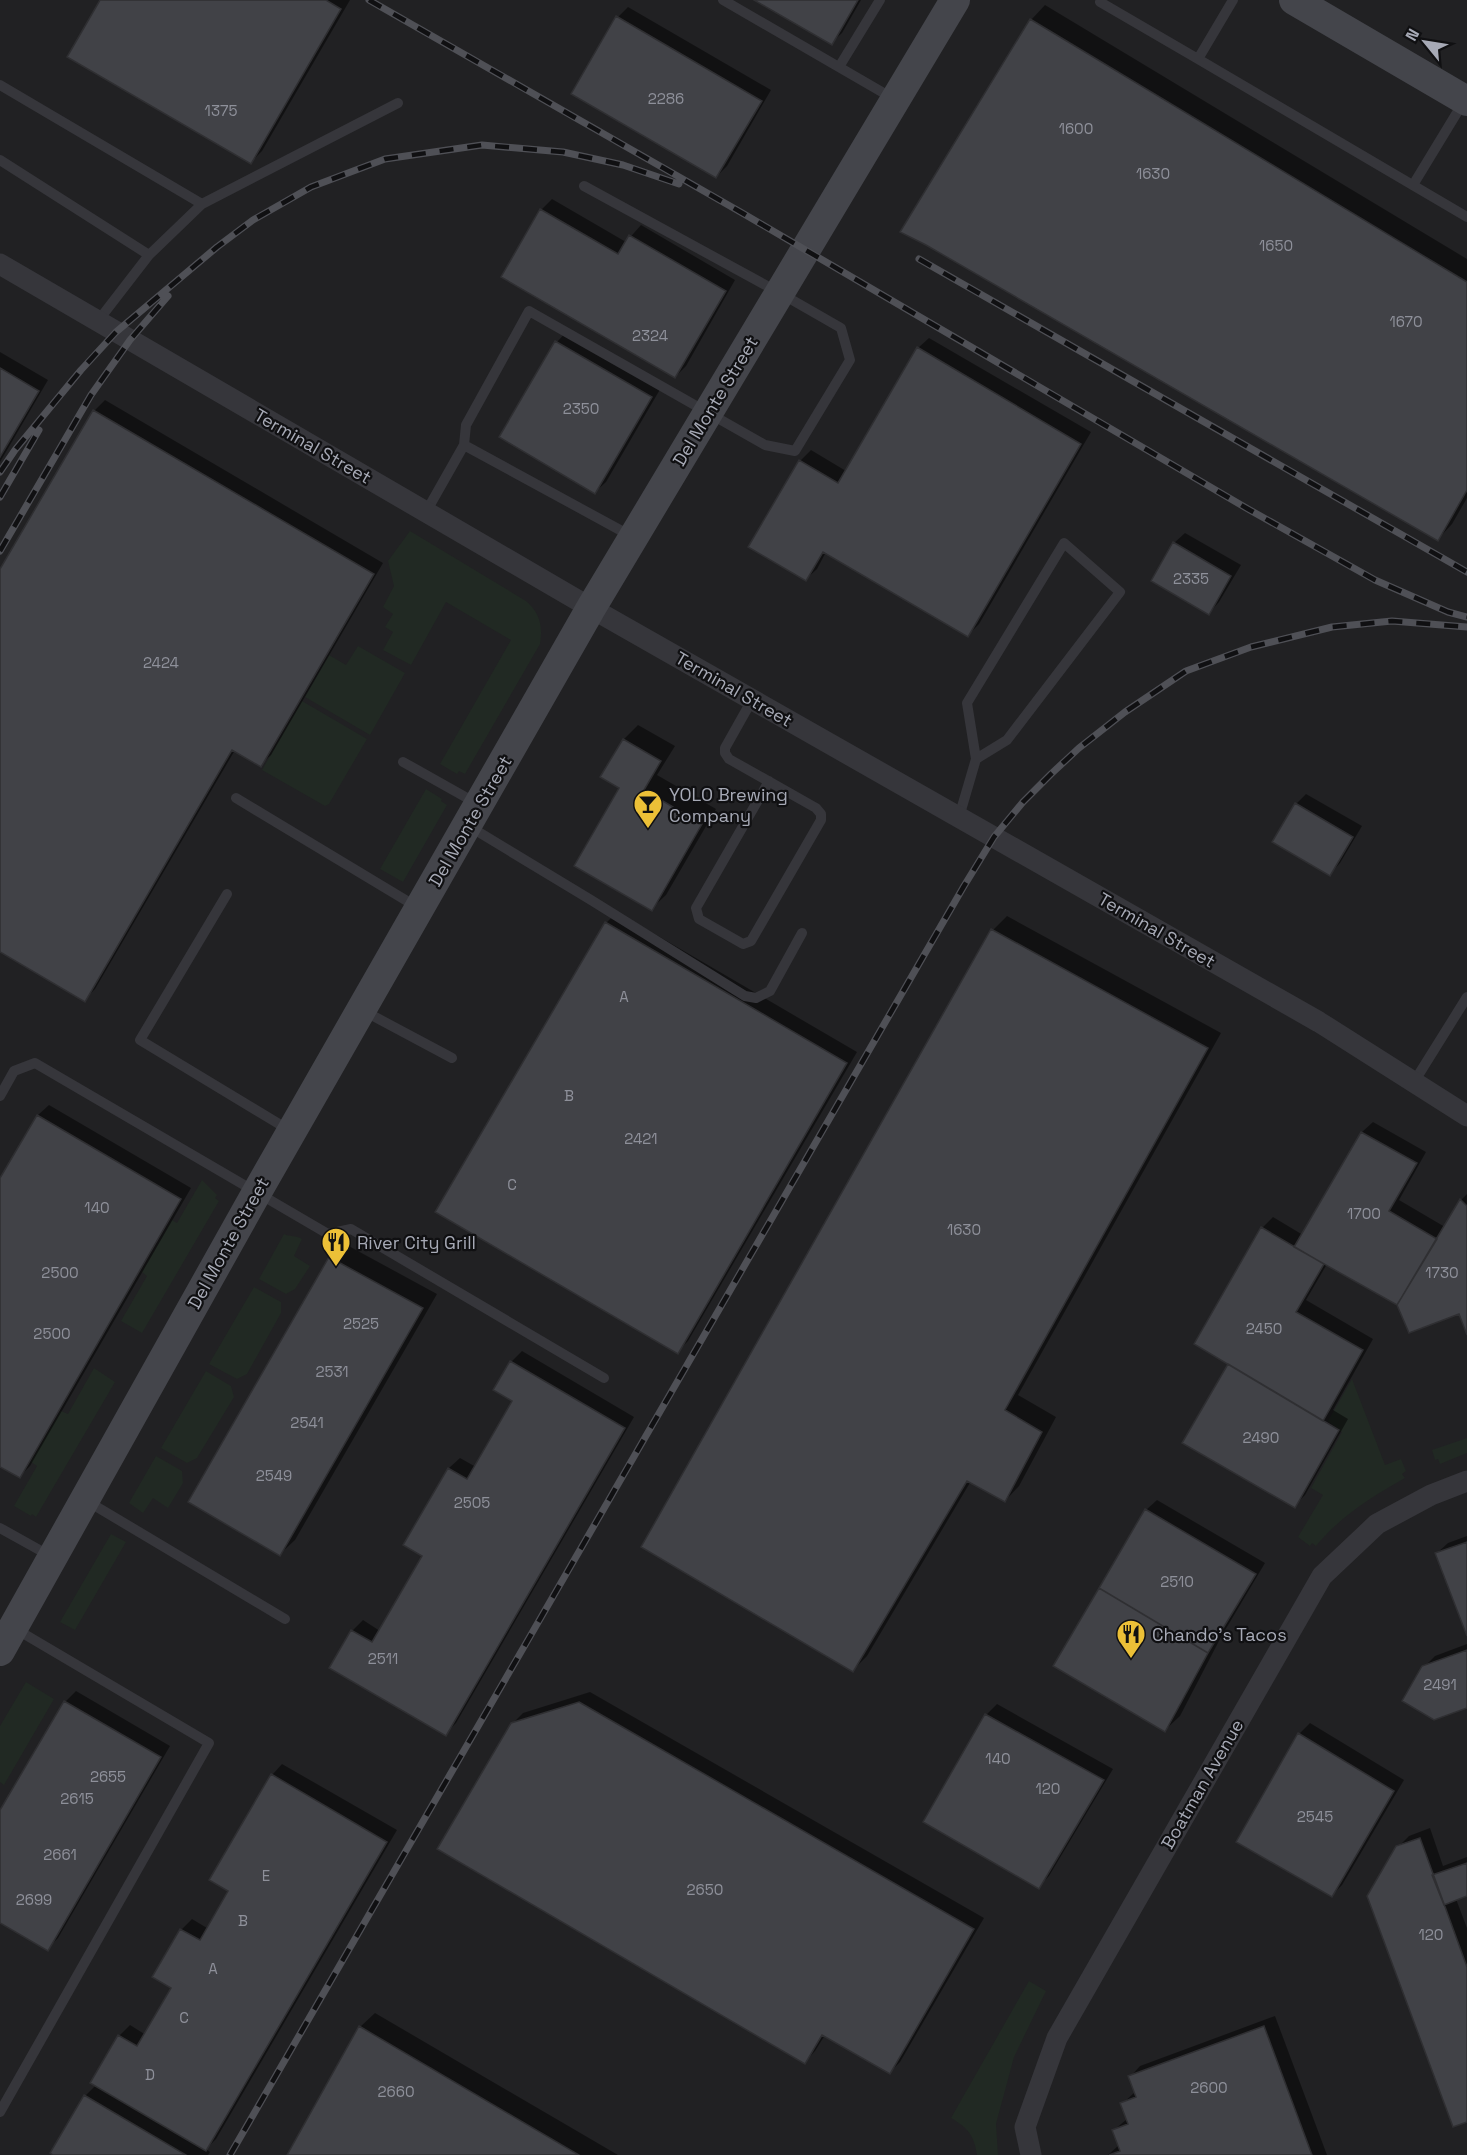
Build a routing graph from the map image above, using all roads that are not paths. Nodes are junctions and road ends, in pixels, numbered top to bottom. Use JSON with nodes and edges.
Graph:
{"nodes":[{"id":1,"x":723,"y":0,"type":"edge"},
{"id":2,"x":880,"y":0,"type":"edge"},
{"id":3,"x":955,"y":0,"type":"edge"},
{"id":4,"x":1233,"y":0,"type":"edge"},
{"id":5,"x":1294,"y":0,"type":"edge"},
{"id":6,"x":1100,"y":2,"type":"dead end"},
{"id":7,"x":1198,"y":59,"type":"junction"},
{"id":8,"x":839,"y":67,"type":"junction"},
{"id":9,"x":0,"y":85,"type":"edge"},
{"id":10,"x":895,"y":100,"type":"junction"},
{"id":11,"x":1466,"y":100,"type":"edge"},
{"id":12,"x":398,"y":103,"type":"dead end"},
{"id":13,"x":0,"y":160,"type":"edge"},
{"id":14,"x":1413,"y":185,"type":"junction"},
{"id":15,"x":584,"y":186,"type":"dead end"},
{"id":16,"x":202,"y":204,"type":"junction"},
{"id":17,"x":1467,"y":217,"type":"edge"},
{"id":18,"x":149,"y":255,"type":"junction"},
{"id":19,"x":0,"y":264,"type":"edge"},
{"id":20,"x":780,"y":293,"type":"junction"},
{"id":21,"x":98,"y":321,"type":"junction"},
{"id":22,"x":708,"y":412,"type":"junction"},
{"id":23,"x":464,"y":446,"type":"junction"},
{"id":24,"x":426,"y":512,"type":"junction"},
{"id":25,"x":634,"y":538,"type":"junction"},
{"id":26,"x":591,"y":608,"type":"junction"},
{"id":27,"x":752,"y":700,"type":"junction"},
{"id":28,"x":976,"y":759,"type":"junction"},
{"id":29,"x":403,"y":762,"type":"dead end"},
{"id":30,"x":769,"y":781,"type":"junction"},
{"id":31,"x":236,"y":798,"type":"dead end"},
{"id":32,"x":473,"y":815,"type":"junction"},
{"id":33,"x":960,"y":817,"type":"junction"},
{"id":34,"x":227,"y":894,"type":"dead end"},
{"id":35,"x":420,"y":908,"type":"junction"},
{"id":36,"x":802,"y":933,"type":"dead end"},
{"id":37,"x":1467,"y":997,"type":"edge"},
{"id":38,"x":362,"y":1010,"type":"junction"},
{"id":39,"x":452,"y":1058,"type":"dead end"},
{"id":40,"x":1414,"y":1082,"type":"junction"},
{"id":41,"x":0,"y":1096,"type":"edge"},
{"id":42,"x":1467,"y":1116,"type":"edge"},
{"id":43,"x":292,"y":1131,"type":"junction"},
{"id":44,"x":257,"y":1192,"type":"junction"},
{"id":45,"x":604,"y":1378,"type":"dead end"},
{"id":46,"x":1467,"y":1481,"type":"edge"},
{"id":47,"x":84,"y":1499,"type":"junction"},
{"id":48,"x":0,"y":1528,"type":"edge"},
{"id":49,"x":52,"y":1557,"type":"junction"},
{"id":50,"x":285,"y":1619,"type":"dead end"},
{"id":51,"x":7,"y":1639,"type":"edge"},
{"id":52,"x":0,"y":2112,"type":"edge"},
{"id":53,"x":1031,"y":2155,"type":"edge"}],
"edges":[{"from":1,"to":8,"type":"lane"},
{"from":2,"to":8,"type":"lane"},
{"from":3,"to":10,"type":"street","name":"Del Monte Street"},
{"from":4,"to":7,"type":"lane"},
{"from":5,"to":11,"type":"street"},
{"from":6,"to":7,"type":"lane"},
{"from":7,"to":14,"type":"lane"},
{"from":8,"to":10,"type":"lane"},
{"from":9,"to":16,"type":"lane"},
{"from":10,"to":20,"type":"street","name":"Del Monte Street"},
{"from":11,"to":14,"type":"lane"},
{"from":12,"to":16,"type":"lane"},
{"from":13,"to":18,"type":"lane"},
{"from":14,"to":17,"type":"lane"},
{"from":15,"to":20,"type":"lane"},
{"from":16,"to":18,"type":"lane"},
{"from":18,"to":21,"type":"lane"},
{"from":19,"to":21,"type":"street","name":"Terminal Street"},
{"from":20,"to":22,"type":"street","name":"Del Monte Street"},
{"from":20,"to":22,"type":"lane"},
{"from":21,"to":24,"type":"street","name":"Terminal Street"},
{"from":22,"to":23,"type":"lane"},
{"from":22,"to":25,"type":"street","name":"Del Monte Street"},
{"from":23,"to":24,"type":"lane"},
{"from":23,"to":25,"type":"lane"},
{"from":24,"to":26,"type":"street","name":"Terminal Street"},
{"from":25,"to":26,"type":"street","name":"Del Monte Street"},
{"from":26,"to":27,"type":"street","name":"Terminal Street"},
{"from":26,"to":32,"type":"street","name":"Del Monte Street"},
{"from":27,"to":30,"type":"lane"},
{"from":27,"to":33,"type":"street","name":"Terminal Street"},
{"from":28,"to":28,"type":"lane"},
{"from":28,"to":33,"type":"lane"},
{"from":29,"to":32,"type":"lane"},
{"from":30,"to":30,"type":"lane"},
{"from":31,"to":35,"type":"lane"},
{"from":32,"to":35,"type":"street","name":"Del Monte Street"},
{"from":32,"to":36,"type":"lane"},
{"from":33,"to":40,"type":"street","name":"Terminal Street"},
{"from":34,"to":43,"type":"lane"},
{"from":35,"to":38,"type":"street","name":"Del Monte Street"},
{"from":37,"to":40,"type":"lane"},
{"from":38,"to":39,"type":"lane"},
{"from":38,"to":43,"type":"street","name":"Del Monte Street"},
{"from":40,"to":42,"type":"street","name":"Terminal Street"},
{"from":41,"to":44,"type":"lane"},
{"from":43,"to":44,"type":"street","name":"Del Monte Street"},
{"from":44,"to":45,"type":"lane"},
{"from":44,"to":47,"type":"street","name":"Del Monte Street"},
{"from":46,"to":53,"type":"street","name":"Boatman Avenue"},
{"from":47,"to":49,"type":"street","name":"Del Monte Street"},
{"from":47,"to":50,"type":"lane"},
{"from":48,"to":49,"type":"lane"},
{"from":49,"to":51,"type":"street","name":"Del Monte Street"},
{"from":51,"to":52,"type":"lane"}]}
